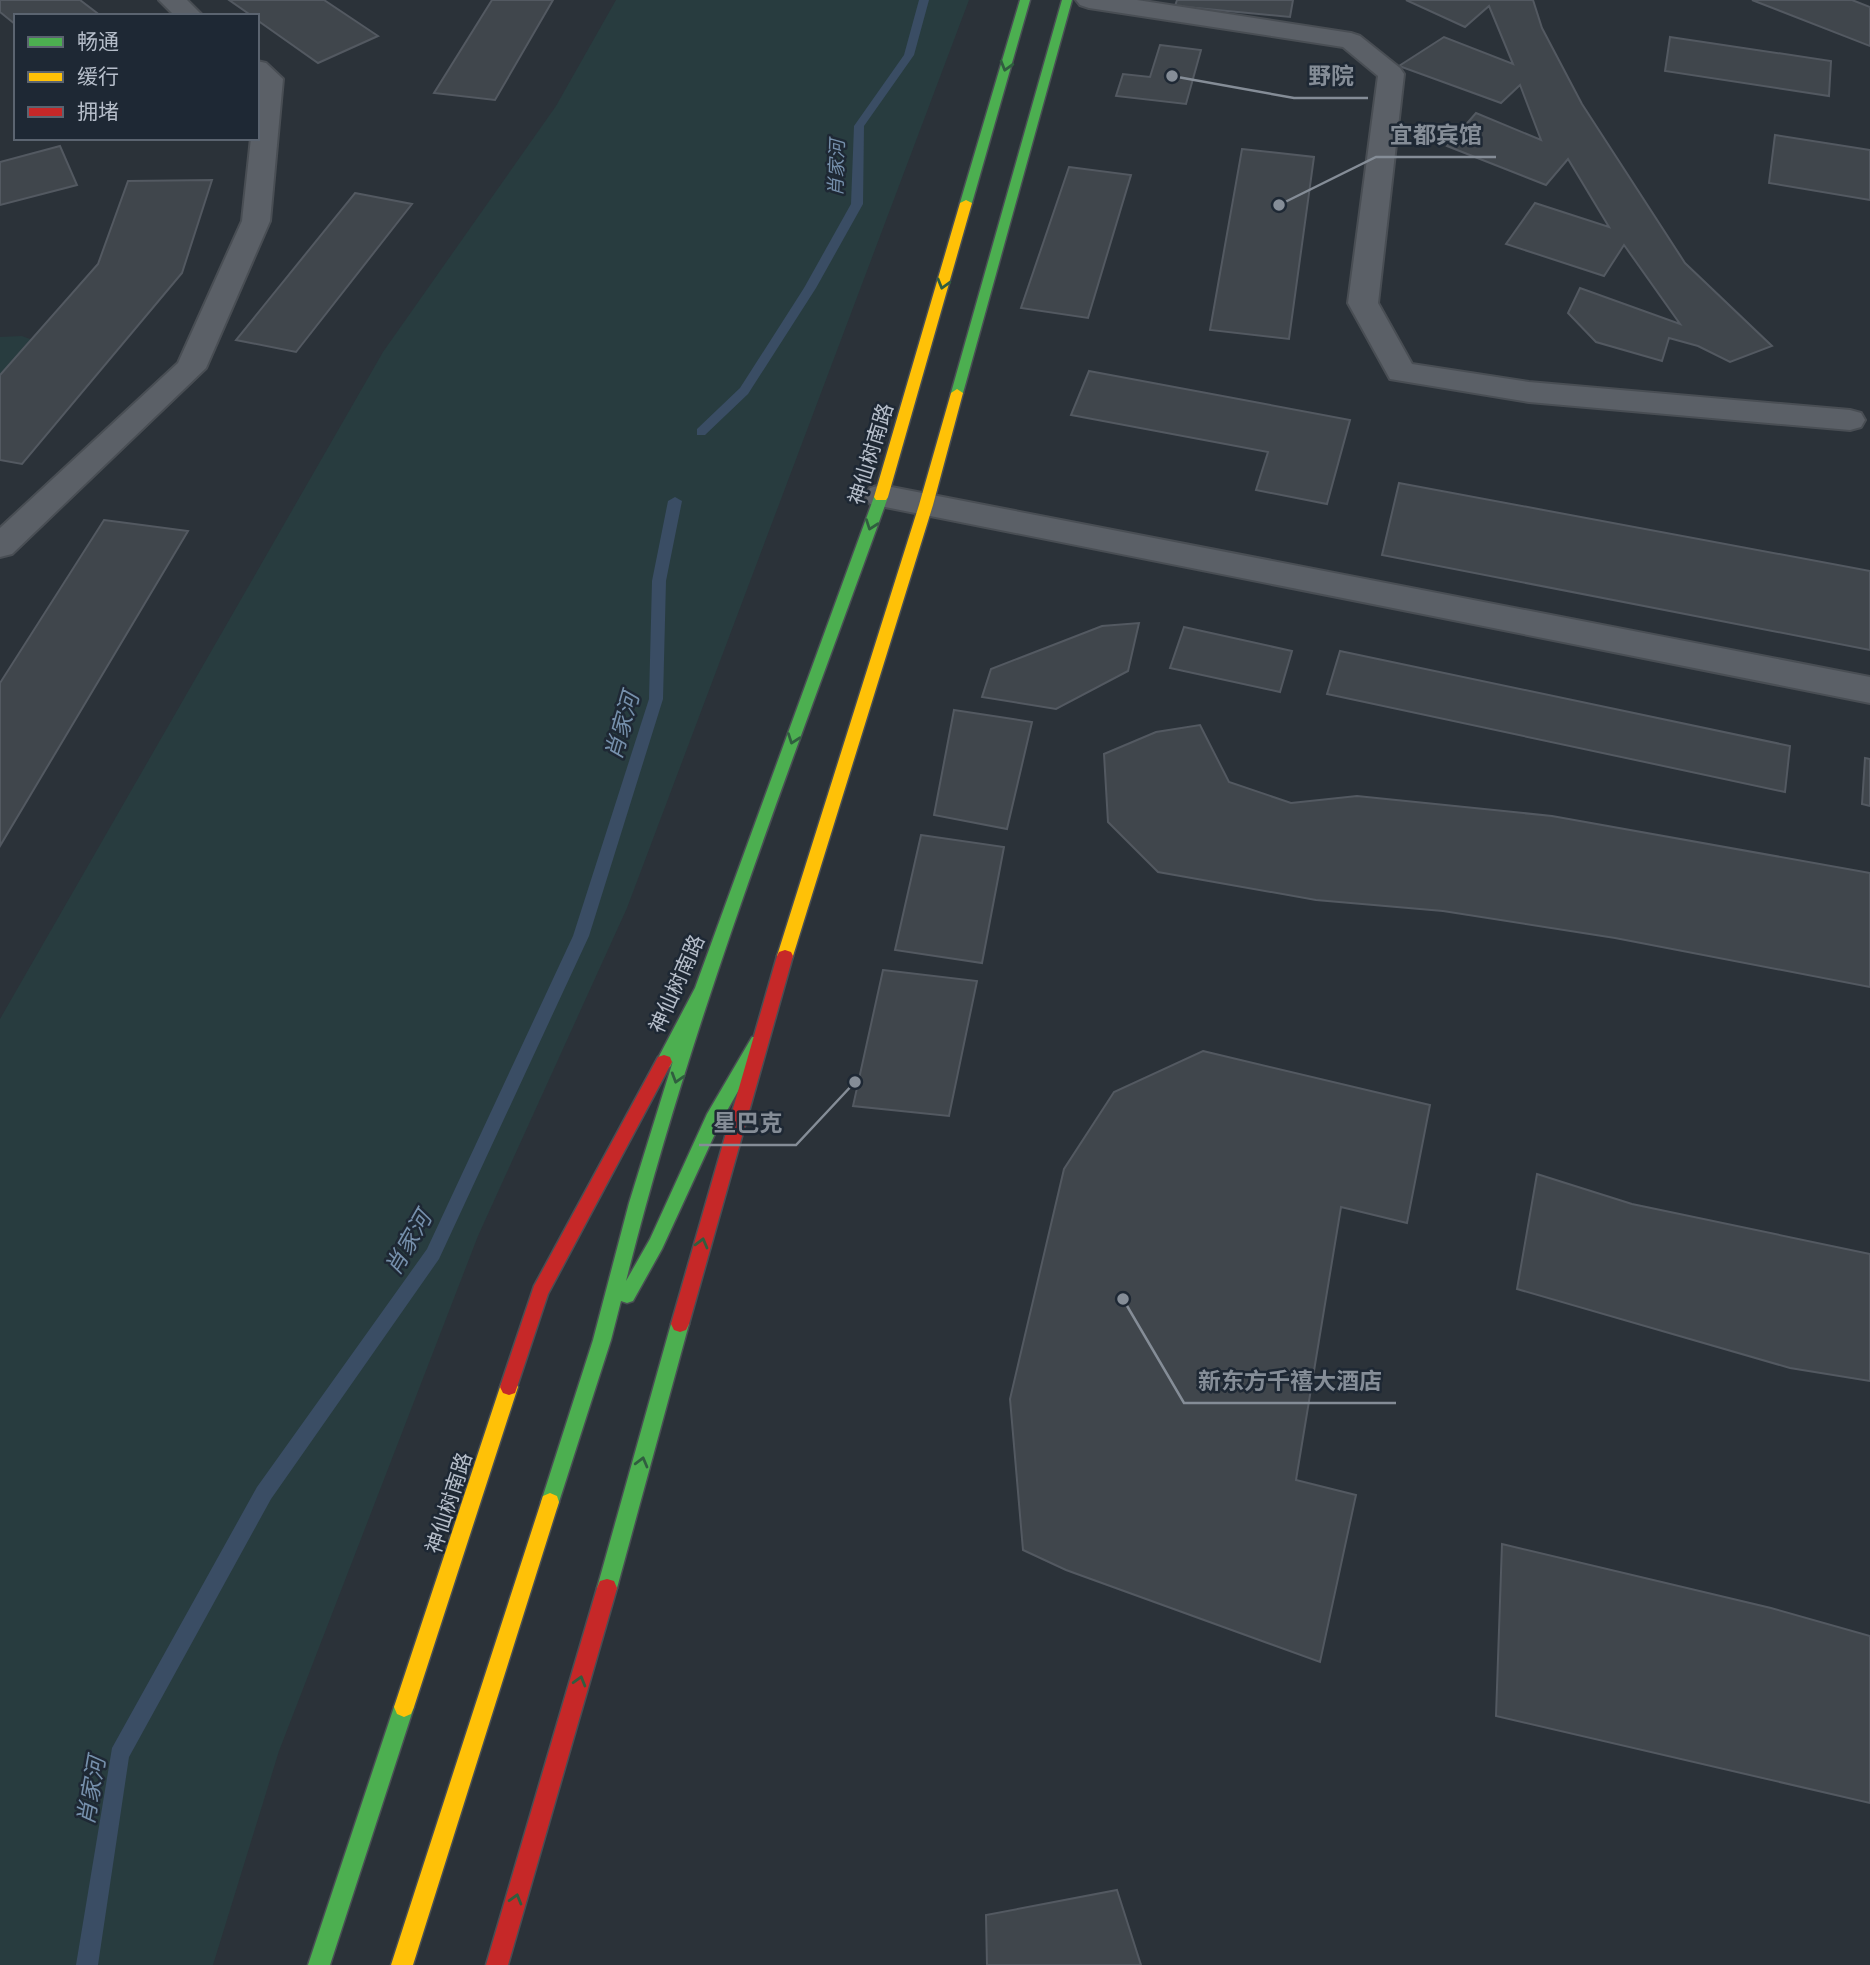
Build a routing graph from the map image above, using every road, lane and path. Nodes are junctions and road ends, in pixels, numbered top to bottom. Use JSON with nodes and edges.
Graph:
{"nodes":[{"id":1,"x":172,"y":0,"type":"edge"},
{"id":2,"x":1025,"y":0,"type":"edge"},
{"id":3,"x":1067,"y":0,"type":"edge"},
{"id":4,"x":1089,"y":0,"type":"edge"},
{"id":5,"x":189,"y":14,"type":"edge"},
{"id":6,"x":259,"y":71,"type":"edge"},
{"id":7,"x":1850,"y":420,"type":"dead end"},
{"id":8,"x":881,"y":496,"type":"junction"},
{"id":9,"x":926,"y":505,"type":"junction"},
{"id":10,"x":0,"y":546,"type":"edge"},
{"id":11,"x":1870,"y":690,"type":"edge"},
{"id":12,"x":703,"y":989,"type":"junction"},
{"id":13,"x":758,"y":1042,"type":"junction"},
{"id":14,"x":602,"y":1339,"type":"junction"},
{"id":15,"x":319,"y":1965,"type":"edge"},
{"id":16,"x":402,"y":1965,"type":"edge"},
{"id":17,"x":496,"y":1965,"type":"edge"}],
"edges":[{"from":1,"to":5,"type":"street"},
{"from":2,"to":8,"type":"main road","name":"神仙树南路","one_way":true},
{"from":3,"to":9,"type":"main road"},
{"from":4,"to":7,"type":"street"},
{"from":6,"to":10,"type":"street"},
{"from":8,"to":9,"type":"street"},
{"from":8,"to":12,"type":"main road","name":"神仙树南路","one_way":true},
{"from":9,"to":11,"type":"street"},
{"from":9,"to":13,"type":"main road"},
{"from":12,"to":14,"type":"main road","one_way":true},
{"from":12,"to":15,"type":"main road","name":"神仙树南路"},
{"from":13,"to":14,"type":"main road"},
{"from":17,"to":13,"type":"main road","one_way":true},
{"from":14,"to":16,"type":"main road"}]}
